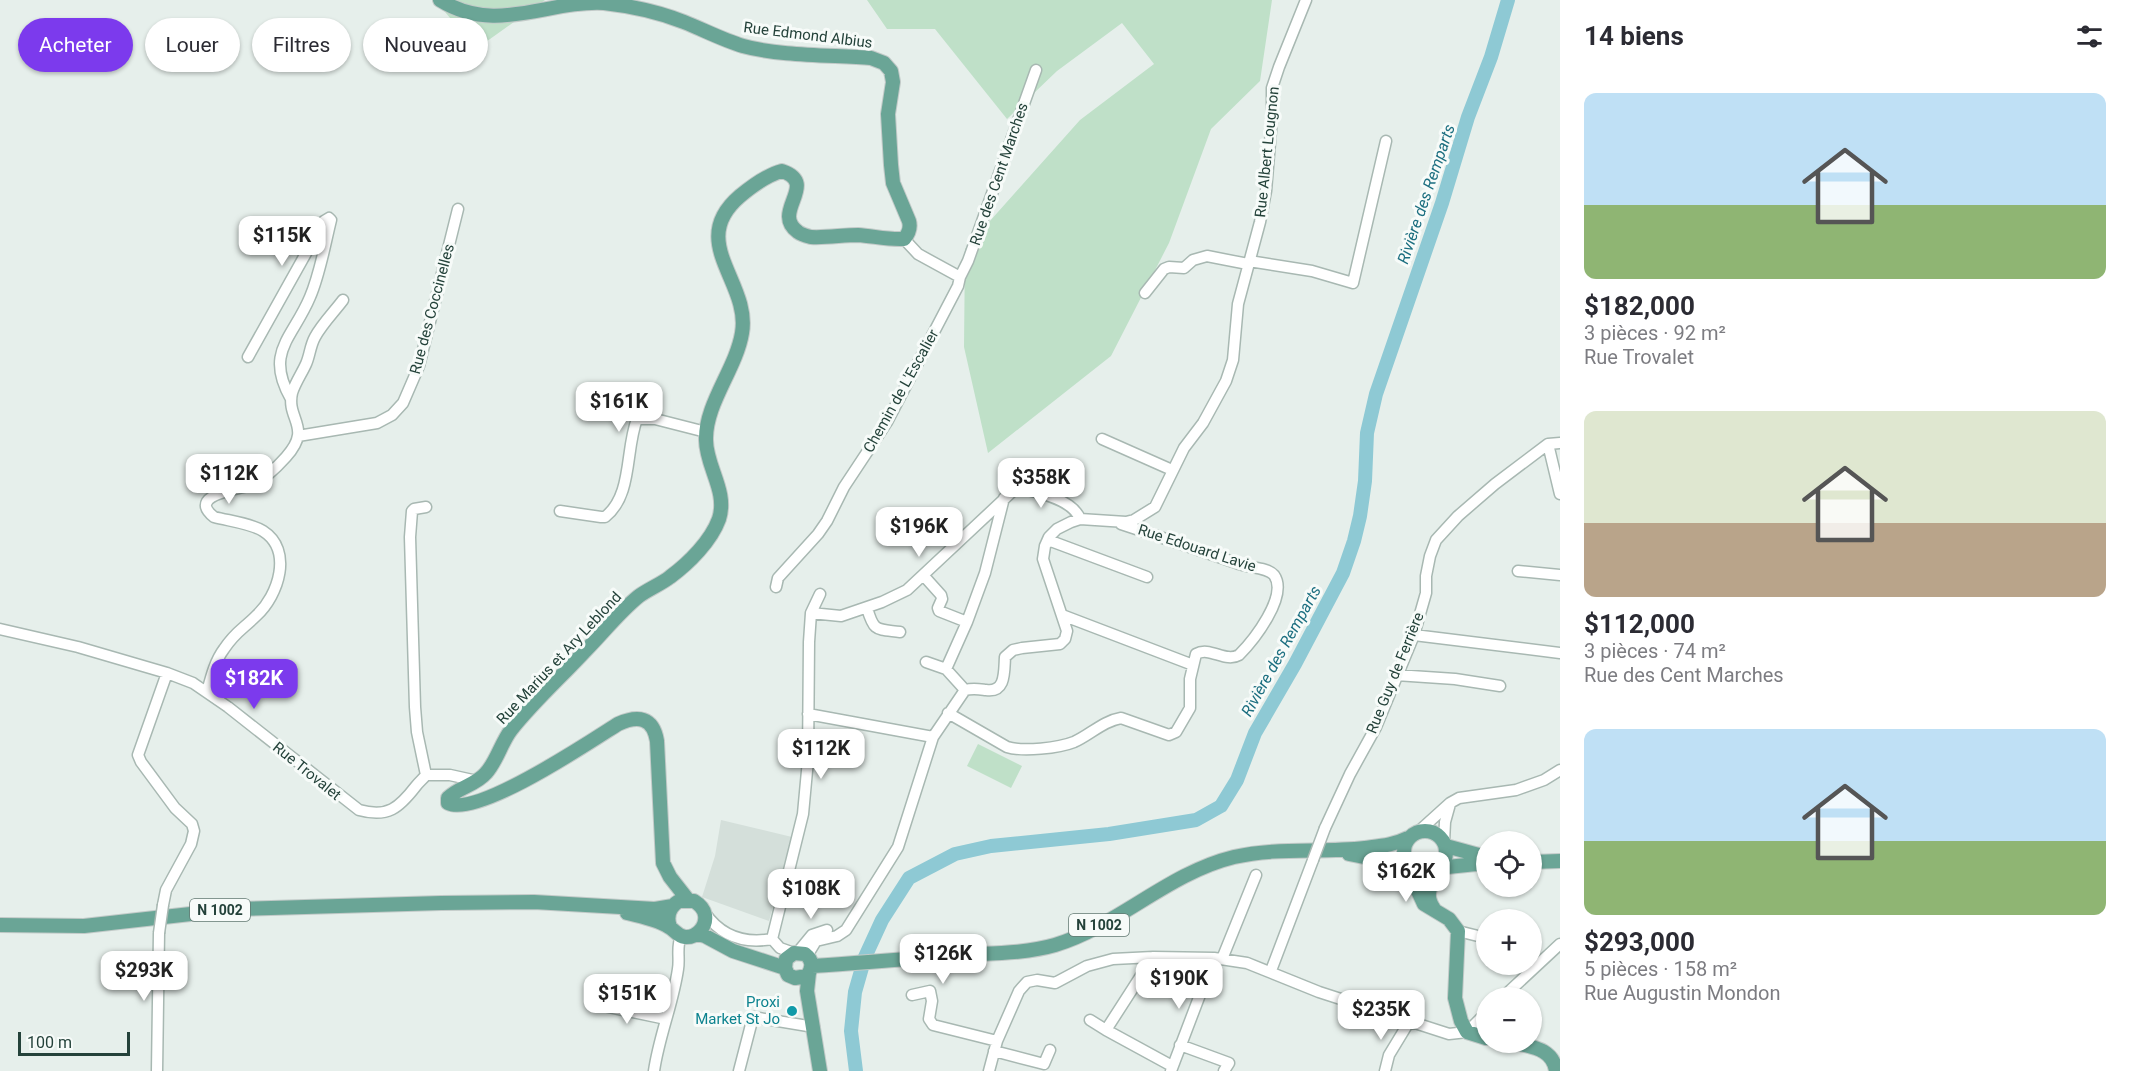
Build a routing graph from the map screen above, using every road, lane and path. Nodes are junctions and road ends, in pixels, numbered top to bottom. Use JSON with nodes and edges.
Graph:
{"nodes":[{"id":1,"x":440,"y":0,"type":"edge"},
{"id":2,"x":1306,"y":0,"type":"edge"},
{"id":3,"x":1036,"y":70,"type":"dead end"},
{"id":4,"x":1386,"y":141,"type":"dead end"},
{"id":5,"x":458,"y":209,"type":"dead end"},
{"id":6,"x":904,"y":239,"type":"junction"},
{"id":7,"x":1248,"y":263,"type":"junction"},
{"id":8,"x":960,"y":277,"type":"junction"},
{"id":9,"x":1145,"y":293,"type":"dead end"},
{"id":10,"x":343,"y":300,"type":"dead end"},
{"id":11,"x":248,"y":357,"type":"dead end"},
{"id":12,"x":291,"y":399,"type":"junction"},
{"id":13,"x":706,"y":432,"type":"junction"},
{"id":14,"x":298,"y":436,"type":"junction"},
{"id":15,"x":1102,"y":439,"type":"dead end"},
{"id":16,"x":1560,"y":443,"type":"edge"},
{"id":17,"x":1548,"y":444,"type":"junction"},
{"id":18,"x":1172,"y":470,"type":"junction"},
{"id":19,"x":1560,"y":494,"type":"edge"},
{"id":20,"x":1004,"y":498,"type":"junction"},
{"id":21,"x":426,"y":507,"type":"dead end"},
{"id":22,"x":560,"y":511,"type":"dead end"},
{"id":23,"x":1080,"y":519,"type":"junction"},
{"id":24,"x":1119,"y":523,"type":"junction"},
{"id":25,"x":1048,"y":540,"type":"junction"},
{"id":26,"x":1518,"y":571,"type":"dead end"},
{"id":27,"x":923,"y":574,"type":"junction"},
{"id":28,"x":1560,"y":575,"type":"edge"},
{"id":29,"x":1147,"y":577,"type":"dead end"},
{"id":30,"x":776,"y":586,"type":"dead end"},
{"id":31,"x":820,"y":594,"type":"dead end"},
{"id":32,"x":867,"y":608,"type":"junction"},
{"id":33,"x":811,"y":613,"type":"junction"},
{"id":34,"x":1062,"y":615,"type":"junction"},
{"id":35,"x":966,"y":622,"type":"junction"},
{"id":36,"x":0,"y":629,"type":"edge"},
{"id":37,"x":900,"y":632,"type":"dead end"},
{"id":38,"x":1413,"y":635,"type":"junction"},
{"id":39,"x":1560,"y":653,"type":"edge"},
{"id":40,"x":926,"y":662,"type":"dead end"},
{"id":41,"x":1194,"y":665,"type":"junction"},
{"id":42,"x":946,"y":669,"type":"junction"},
{"id":43,"x":167,"y":673,"type":"junction"},
{"id":44,"x":1396,"y":675,"type":"junction"},
{"id":45,"x":1500,"y":686,"type":"dead end"},
{"id":46,"x":966,"y":690,"type":"junction"},
{"id":47,"x":207,"y":692,"type":"junction"},
{"id":48,"x":948,"y":713,"type":"junction"},
{"id":49,"x":808,"y":714,"type":"junction"},
{"id":50,"x":933,"y":737,"type":"junction"},
{"id":51,"x":1560,"y":770,"type":"edge"},
{"id":52,"x":426,"y":775,"type":"junction"},
{"id":53,"x":477,"y":782,"type":"junction"},
{"id":54,"x":1450,"y":803,"type":"junction"},
{"id":55,"x":1414,"y":835,"type":"junction"},
{"id":56,"x":1445,"y":844,"type":"junction"},
{"id":57,"x":1333,"y":852,"type":"junction"},
{"id":58,"x":1476,"y":854,"type":"edge"},
{"id":59,"x":1560,"y":861,"type":"edge"},
{"id":60,"x":1542,"y":862,"type":"edge"},
{"id":61,"x":1476,"y":864,"type":"edge"},
{"id":62,"x":1410,"y":867,"type":"junction"},
{"id":63,"x":1436,"y":869,"type":"junction"},
{"id":64,"x":1256,"y":875,"type":"dead end"},
{"id":65,"x":678,"y":903,"type":"junction"},
{"id":66,"x":593,"y":907,"type":"junction"},
{"id":67,"x":1436,"y":911,"type":"junction"},
{"id":68,"x":705,"y":916,"type":"junction"},
{"id":69,"x":0,"y":924,"type":"edge"},
{"id":70,"x":1458,"y":931,"type":"junction"},
{"id":71,"x":676,"y":932,"type":"junction"},
{"id":72,"x":696,"y":934,"type":"junction"},
{"id":73,"x":1476,"y":936,"type":"edge"},
{"id":74,"x":772,"y":939,"type":"junction"},
{"id":75,"x":716,"y":941,"type":"junction"},
{"id":76,"x":1560,"y":944,"type":"edge"},
{"id":77,"x":1153,"y":957,"type":"junction"},
{"id":78,"x":1218,"y":959,"type":"junction"},
{"id":79,"x":799,"y":961,"type":"junction"},
{"id":80,"x":1269,"y":971,"type":"junction"},
{"id":81,"x":1514,"y":987,"type":"edge"},
{"id":82,"x":807,"y":990,"type":"junction"},
{"id":83,"x":912,"y":994,"type":"dead end"},
{"id":84,"x":594,"y":1004,"type":"dead end"},
{"id":85,"x":666,"y":1019,"type":"junction"},
{"id":86,"x":1090,"y":1020,"type":"dead end"},
{"id":87,"x":1409,"y":1022,"type":"junction"},
{"id":88,"x":1476,"y":1023,"type":"edge"},
{"id":89,"x":813,"y":1027,"type":"junction"},
{"id":90,"x":1106,"y":1030,"type":"junction"},
{"id":91,"x":1467,"y":1032,"type":"junction"},
{"id":92,"x":1476,"y":1035,"type":"edge"},
{"id":93,"x":1180,"y":1045,"type":"junction"},
{"id":94,"x":996,"y":1046,"type":"junction"},
{"id":95,"x":1050,"y":1050,"type":"dead end"},
{"id":96,"x":1542,"y":1051,"type":"edge"},
{"id":97,"x":1556,"y":1056,"type":"edge"},
{"id":98,"x":1172,"y":1069,"type":"edge"},
{"id":99,"x":157,"y":1071,"type":"edge"},
{"id":100,"x":654,"y":1071,"type":"edge"},
{"id":101,"x":739,"y":1071,"type":"edge"},
{"id":102,"x":820,"y":1071,"type":"edge"},
{"id":103,"x":989,"y":1071,"type":"edge"},
{"id":104,"x":1224,"y":1071,"type":"edge"},
{"id":105,"x":1385,"y":1071,"type":"edge"},
{"id":106,"x":1556,"y":1071,"type":"edge"}],
"edges":[{"from":1,"to":6,"type":"main road","name":"Rue Edmond Albius"},
{"from":2,"to":7,"type":"street","name":"Rue Albert Lougnon"},
{"from":3,"to":8,"type":"street","name":"Rue des Cent Marches"},
{"from":4,"to":7,"type":"street"},
{"from":5,"to":14,"type":"street","name":"Rue des Coccinelles"},
{"from":6,"to":8,"type":"street"},
{"from":6,"to":13,"type":"main road","name":"Rue Marius et Ary Leblond"},
{"from":7,"to":9,"type":"street"},
{"from":7,"to":18,"type":"street","name":"Rue Albert Lougnon"},
{"from":8,"to":30,"type":"street","name":"Chemin de L'Escalier"},
{"from":10,"to":12,"type":"street"},
{"from":11,"to":12,"type":"street"},
{"from":12,"to":14,"type":"street"},
{"from":13,"to":22,"type":"street"},
{"from":13,"to":53,"type":"main road","name":"Rue Marius et Ary Leblond"},
{"from":14,"to":47,"type":"street"},
{"from":15,"to":18,"type":"street"},
{"from":16,"to":17,"type":"street"},
{"from":17,"to":19,"type":"street"},
{"from":17,"to":38,"type":"street","name":"Rue Guy de Ferrière"},
{"from":18,"to":24,"type":"street","name":"Rue Albert Lougnon"},
{"from":20,"to":23,"type":"street"},
{"from":20,"to":27,"type":"street"},
{"from":20,"to":35,"type":"street"},
{"from":21,"to":52,"type":"street"},
{"from":23,"to":24,"type":"street","name":"Rue Albert Lougnon"},
{"from":23,"to":25,"type":"street"},
{"from":24,"to":41,"type":"street","name":"Rue Edouard Lavie"},
{"from":25,"to":29,"type":"street"},
{"from":25,"to":34,"type":"street"},
{"from":26,"to":28,"type":"street"},
{"from":27,"to":32,"type":"street"},
{"from":27,"to":35,"type":"street"},
{"from":31,"to":33,"type":"street"},
{"from":32,"to":33,"type":"street"},
{"from":32,"to":37,"type":"street"},
{"from":33,"to":49,"type":"street"},
{"from":34,"to":41,"type":"street"},
{"from":34,"to":46,"type":"street"},
{"from":35,"to":42,"type":"street"},
{"from":36,"to":43,"type":"street","name":"Rue Trovalet"},
{"from":38,"to":39,"type":"street"},
{"from":38,"to":44,"type":"street","name":"Rue Guy de Ferrière"},
{"from":40,"to":42,"type":"street"},
{"from":41,"to":48,"type":"street"},
{"from":42,"to":46,"type":"street"},
{"from":43,"to":47,"type":"street","name":"Rue Trovalet"},
{"from":43,"to":99,"type":"street","bridge":true},
{"from":44,"to":45,"type":"street"},
{"from":44,"to":80,"type":"street","name":"Rue Guy de Ferrière","bridge":true},
{"from":46,"to":48,"type":"street"},
{"from":47,"to":52,"type":"street","name":"Rue Trovalet"},
{"from":48,"to":50,"type":"street"},
{"from":49,"to":50,"type":"street"},
{"from":49,"to":74,"type":"street"},
{"from":50,"to":79,"type":"street"},
{"from":51,"to":54,"type":"street"},
{"from":52,"to":53,"type":"street"},
{"from":53,"to":65,"type":"main road","name":"Rue Marius et Ary Leblond"},
{"from":54,"to":55,"type":"street"},
{"from":54,"to":56,"type":"street"},
{"from":55,"to":56,"type":"main road"},
{"from":55,"to":57,"type":"main road","number":"N 1002"},
{"from":55,"to":62,"type":"main road"},
{"from":56,"to":58,"type":"main road"},
{"from":56,"to":63,"type":"main road"},
{"from":57,"to":62,"type":"main road","number":"N 1002"},
{"from":57,"to":79,"type":"main road","number":"N 1002"},
{"from":59,"to":60,"type":"main road"},
{"from":61,"to":63,"type":"main road"},
{"from":62,"to":63,"type":"main road"},
{"from":62,"to":67,"type":"main road"},
{"from":63,"to":67,"type":"main road"},
{"from":64,"to":78,"type":"street"},
{"from":65,"to":66,"type":"main road","number":"N 1002"},
{"from":65,"to":68,"type":"main road"},
{"from":65,"to":71,"type":"main road"},
{"from":66,"to":69,"type":"main road","number":"N 1002"},
{"from":66,"to":71,"type":"main road","number":"N 1002"},
{"from":67,"to":70,"type":"main road"},
{"from":68,"to":72,"type":"main road"},
{"from":68,"to":74,"type":"street"},
{"from":68,"to":75,"type":"main road"},
{"from":70,"to":73,"type":"street"},
{"from":70,"to":91,"type":"main road"},
{"from":71,"to":72,"type":"main road"},
{"from":71,"to":85,"type":"street"},
{"from":72,"to":75,"type":"main road","number":"N 1002"},
{"from":74,"to":79,"type":"street"},
{"from":75,"to":79,"type":"main road","number":"N 1002"},
{"from":76,"to":81,"type":"street"},
{"from":77,"to":78,"type":"street"},
{"from":77,"to":90,"type":"street"},
{"from":77,"to":94,"type":"street"},
{"from":78,"to":80,"type":"street"},
{"from":78,"to":93,"type":"street"},
{"from":79,"to":82,"type":"main road"},
{"from":79,"to":82,"type":"main road","number":"N 1002"},
{"from":80,"to":87,"type":"street"},
{"from":82,"to":89,"type":"main road"},
{"from":83,"to":94,"type":"street"},
{"from":84,"to":85,"type":"street"},
{"from":85,"to":100,"type":"street"},
{"from":86,"to":90,"type":"street"},
{"from":87,"to":91,"type":"street"},
{"from":87,"to":105,"type":"street"},
{"from":88,"to":91,"type":"street"},
{"from":89,"to":101,"type":"street"},
{"from":89,"to":102,"type":"main road"},
{"from":90,"to":98,"type":"street"},
{"from":91,"to":92,"type":"main road"},
{"from":93,"to":98,"type":"street"},
{"from":93,"to":104,"type":"street"},
{"from":94,"to":95,"type":"street"},
{"from":94,"to":103,"type":"street"},
{"from":96,"to":97,"type":"main road"},
{"from":97,"to":106,"type":"main road"}]}
